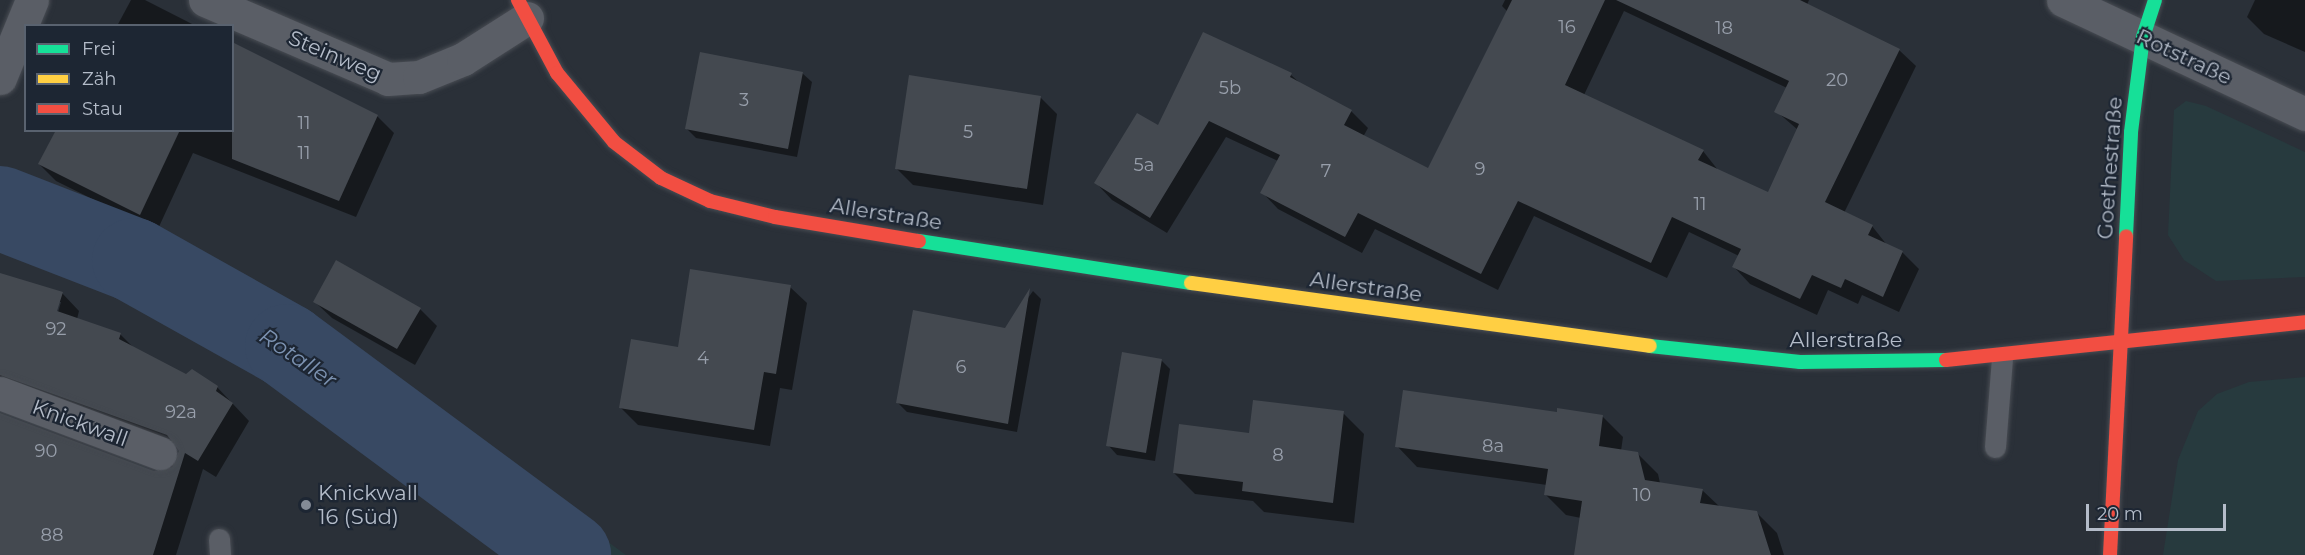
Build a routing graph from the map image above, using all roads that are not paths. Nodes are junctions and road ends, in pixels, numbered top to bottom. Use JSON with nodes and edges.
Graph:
{"nodes":[{"id":1,"x":32,"y":0,"type":"edge"},
{"id":2,"x":205,"y":0,"type":"edge"},
{"id":3,"x":2063,"y":0,"type":"edge"},
{"id":4,"x":2155,"y":0,"type":"edge"},
{"id":5,"x":523,"y":9,"type":"edge"},
{"id":6,"x":2144,"y":37,"type":"junction"},
{"id":7,"x":0,"y":78,"type":"edge"},
{"id":8,"x":2305,"y":114,"type":"edge"},
{"id":9,"x":2305,"y":322,"type":"edge"},
{"id":10,"x":2121,"y":340,"type":"junction"},
{"id":11,"x":2002,"y":358,"type":"junction"},
{"id":12,"x":0,"y":393,"type":"edge"},
{"id":13,"x":1995,"y":447,"type":"dead end"},
{"id":14,"x":160,"y":453,"type":"dead end"},
{"id":15,"x":2110,"y":555,"type":"edge"}],
"edges":[{"from":1,"to":7,"type":"street"},
{"from":2,"to":5,"type":"street","name":"Steinweg"},
{"from":3,"to":6,"type":"street","name":"Rotstraße"},
{"from":4,"to":6,"type":"street","name":"Goethestraße"},
{"from":5,"to":11,"type":"street","name":"Allerstraße"},
{"from":6,"to":8,"type":"street","name":"Rotstraße"},
{"from":6,"to":10,"type":"street","name":"Goethestraße"},
{"from":9,"to":10,"type":"street","name":"Allerstraße"},
{"from":10,"to":11,"type":"street","name":"Allerstraße"},
{"from":10,"to":15,"type":"street","name":"Goethestraße"},
{"from":11,"to":13,"type":"lane"},
{"from":12,"to":14,"type":"street","name":"Knickwall"}]}
